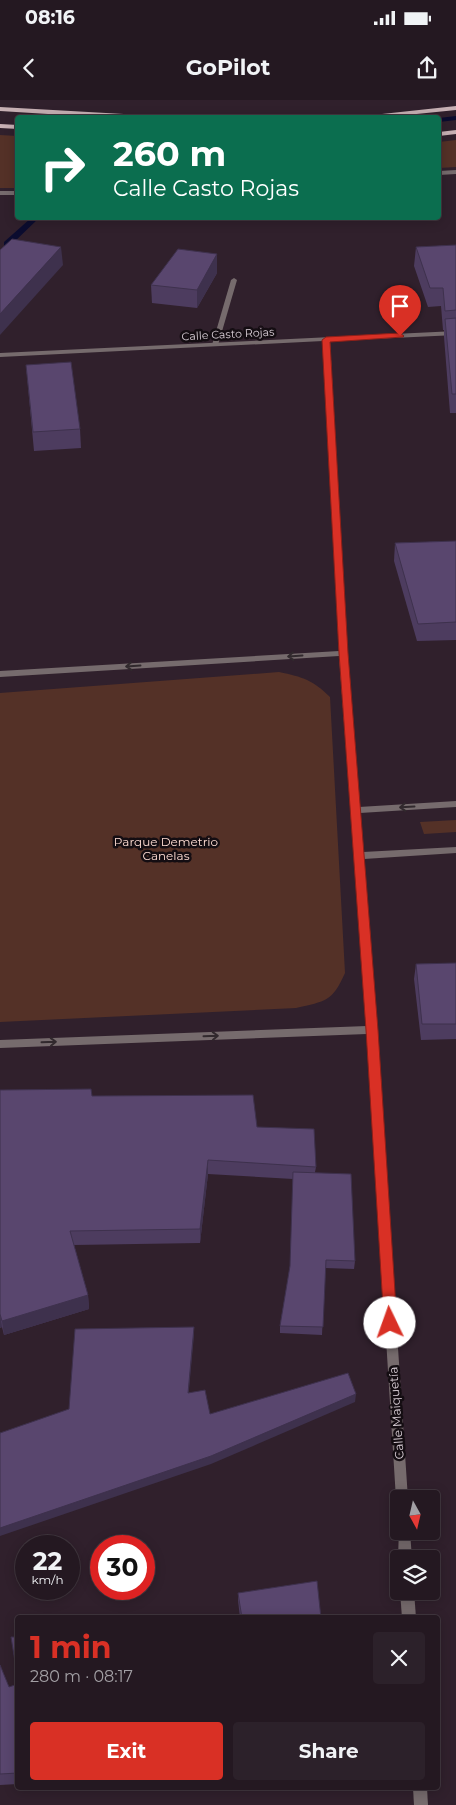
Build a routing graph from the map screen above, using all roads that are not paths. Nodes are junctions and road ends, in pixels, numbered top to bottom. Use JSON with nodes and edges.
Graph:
{"nodes":[{"id":1,"x":456,"y":108,"type":"edge"},
{"id":2,"x":0,"y":109,"type":"edge"},
{"id":3,"x":106,"y":115,"type":"edge"},
{"id":4,"x":380,"y":115,"type":"edge"},
{"id":5,"x":0,"y":126,"type":"edge"},
{"id":6,"x":15,"y":127,"type":"edge"},
{"id":7,"x":456,"y":132,"type":"edge"},
{"id":8,"x":441,"y":134,"type":"edge"},
{"id":9,"x":456,"y":172,"type":"edge"},
{"id":10,"x":441,"y":173,"type":"edge"},
{"id":11,"x":15,"y":193,"type":"edge"},
{"id":12,"x":0,"y":194,"type":"edge"},
{"id":13,"x":234,"y":280,"type":"dead end"},
{"id":14,"x":456,"y":333,"type":"edge"},
{"id":15,"x":326,"y":340,"type":"junction"},
{"id":16,"x":215,"y":345,"type":"junction"},
{"id":17,"x":0,"y":355,"type":"edge"},
{"id":18,"x":344,"y":653,"type":"junction"},
{"id":19,"x":0,"y":674,"type":"edge"},
{"id":20,"x":456,"y":804,"type":"edge"},
{"id":21,"x":355,"y":810,"type":"junction"},
{"id":22,"x":456,"y":850,"type":"edge"},
{"id":23,"x":358,"y":856,"type":"junction"},
{"id":24,"x":372,"y":1030,"type":"junction"},
{"id":25,"x":0,"y":1044,"type":"edge"},
{"id":26,"x":401,"y":1490,"type":"edge"},
{"id":27,"x":408,"y":1600,"type":"edge"},
{"id":28,"x":409,"y":1615,"type":"edge"},
{"id":29,"x":420,"y":1790,"type":"edge"},
{"id":30,"x":421,"y":1805,"type":"edge"}],
"edges":[{"from":1,"to":4,"type":"main road"},
{"from":2,"to":3,"type":"main road"},
{"from":5,"to":6,"type":"main road"},
{"from":7,"to":8,"type":"main road"},
{"from":9,"to":10,"type":"street"},
{"from":11,"to":12,"type":"street"},
{"from":13,"to":16,"type":"street"},
{"from":14,"to":15,"type":"street","name":"Calle Casto Rojas"},
{"from":15,"to":16,"type":"street","name":"Calle Casto Rojas"},
{"from":15,"to":18,"type":"street","name":"Calle Maiquetía"},
{"from":16,"to":17,"type":"street","name":"Calle Casto Rojas"},
{"from":18,"to":19,"type":"street","one_way":true},
{"from":18,"to":21,"type":"street","name":"Calle Maiquetía"},
{"from":20,"to":21,"type":"street","one_way":true},
{"from":21,"to":23,"type":"street","name":"Calle Maiquetía"},
{"from":22,"to":23,"type":"street"},
{"from":23,"to":24,"type":"street","name":"Calle Maiquetía"},
{"from":25,"to":24,"type":"street","one_way":true},
{"from":24,"to":26,"type":"street","name":"Calle Maiquetía"},
{"from":27,"to":28,"type":"street"},
{"from":29,"to":30,"type":"street"}]}
